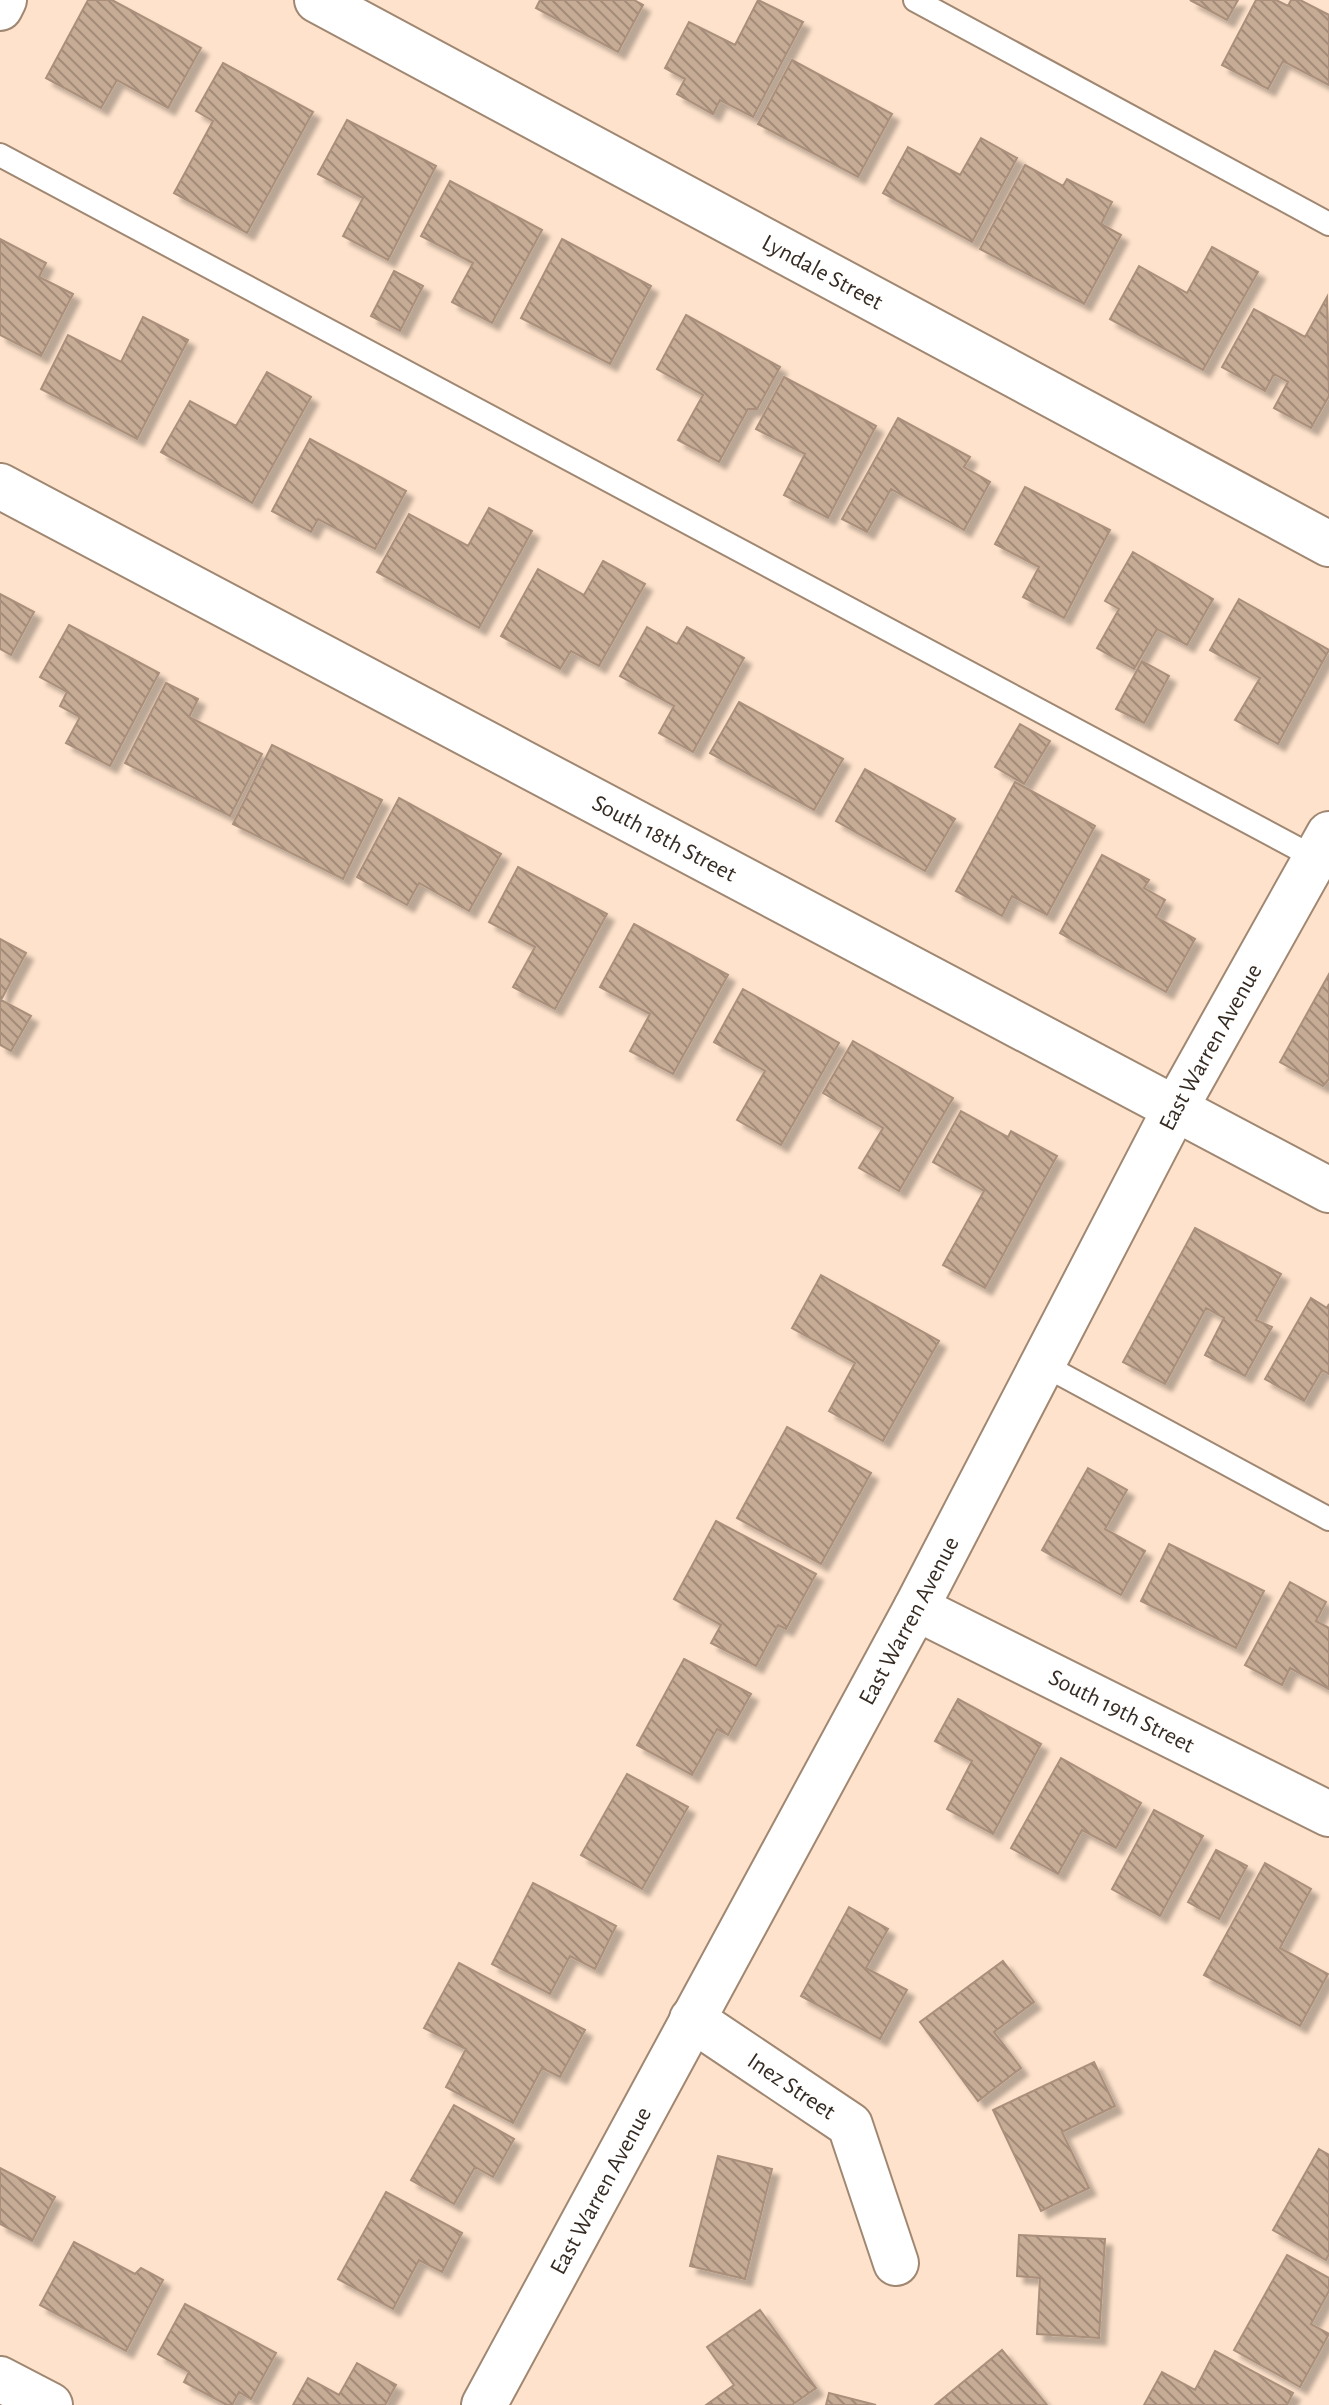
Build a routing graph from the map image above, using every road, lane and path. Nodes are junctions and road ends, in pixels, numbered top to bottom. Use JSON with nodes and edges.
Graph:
{"nodes":[{"id":1,"x":4,"y":0,"type":"edge"},
{"id":2,"x":317,"y":0,"type":"edge"},
{"id":3,"x":915,"y":0,"type":"edge"},
{"id":4,"x":0,"y":8,"type":"edge"},
{"id":5,"x":0,"y":155,"type":"edge"},
{"id":6,"x":1329,"y":224,"type":"edge"},
{"id":7,"x":0,"y":486,"type":"edge"},
{"id":8,"x":1329,"y":544,"type":"edge"},
{"id":9,"x":1324,"y":852,"type":"edge"},
{"id":10,"x":1175,"y":1109,"type":"junction"},
{"id":11,"x":1329,"y":1190,"type":"edge"},
{"id":12,"x":1042,"y":1364,"type":"junction"},
{"id":13,"x":1329,"y":1519,"type":"edge"},
{"id":14,"x":916,"y":1608,"type":"junction"},
{"id":15,"x":1329,"y":1814,"type":"edge"},
{"id":16,"x":692,"y":2019,"type":"junction"},
{"id":17,"x":896,"y":2263,"type":"dead end"},
{"id":18,"x":0,"y":2379,"type":"edge"},
{"id":19,"x":50,"y":2405,"type":"edge"},
{"id":20,"x":484,"y":2405,"type":"edge"}],
"edges":[{"from":1,"to":4,"type":"street"},
{"from":2,"to":8,"type":"street","name":"Lyndale Street"},
{"from":3,"to":6,"type":"lane"},
{"from":5,"to":9,"type":"lane"},
{"from":7,"to":10,"type":"street","name":"South 18th Street"},
{"from":9,"to":10,"type":"street","name":"East Warren Avenue"},
{"from":10,"to":11,"type":"street","name":"South 18th Street"},
{"from":10,"to":12,"type":"street","name":"East Warren Avenue"},
{"from":12,"to":13,"type":"lane"},
{"from":12,"to":14,"type":"street","name":"East Warren Avenue"},
{"from":14,"to":15,"type":"street","name":"South 19th Street"},
{"from":14,"to":16,"type":"street","name":"East Warren Avenue"},
{"from":16,"to":17,"type":"street","name":"Inez Street"},
{"from":16,"to":20,"type":"street","name":"East Warren Avenue"},
{"from":18,"to":19,"type":"street"}]}
